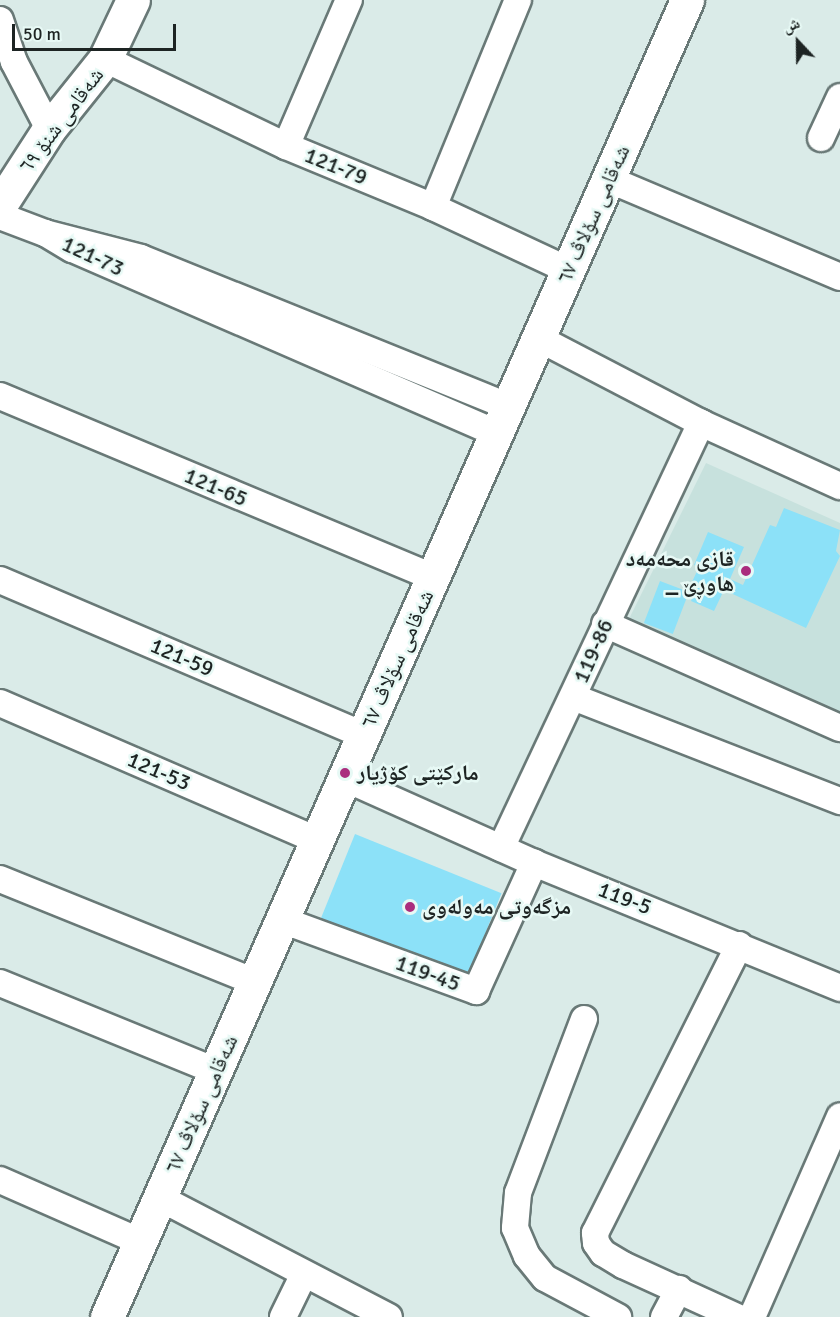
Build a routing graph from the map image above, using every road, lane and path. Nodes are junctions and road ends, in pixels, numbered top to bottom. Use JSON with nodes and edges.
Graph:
{"nodes":[{"id":1,"x":133,"y":0,"type":"edge"},
{"id":2,"x":349,"y":0,"type":"edge"},
{"id":3,"x":518,"y":0,"type":"edge"},
{"id":4,"x":687,"y":0,"type":"edge"},
{"id":5,"x":0,"y":20,"type":"edge"},
{"id":6,"x":105,"y":59,"type":"junction"},
{"id":7,"x":840,"y":97,"type":"edge"},
{"id":8,"x":49,"y":129,"type":"junction"},
{"id":9,"x":821,"y":138,"type":"dead end"},
{"id":10,"x":286,"y":146,"type":"junction"},
{"id":11,"x":608,"y":179,"type":"junction"},
{"id":12,"x":0,"y":205,"type":"edge"},
{"id":13,"x":433,"y":207,"type":"junction"},
{"id":14,"x":0,"y":216,"type":"edge"},
{"id":15,"x":568,"y":270,"type":"junction"},
{"id":16,"x":840,"y":277,"type":"edge"},
{"id":17,"x":538,"y":338,"type":"junction"},
{"id":18,"x":0,"y":396,"type":"edge"},
{"id":19,"x":502,"y":419,"type":"junction"},
{"id":20,"x":701,"y":423,"type":"junction"},
{"id":21,"x":840,"y":486,"type":"edge"},
{"id":22,"x":433,"y":577,"type":"junction"},
{"id":23,"x":0,"y":580,"type":"edge"},
{"id":24,"x":605,"y":624,"type":"junction"},
{"id":25,"x":573,"y":697,"type":"junction"},
{"id":26,"x":0,"y":703,"type":"edge"},
{"id":27,"x":840,"y":728,"type":"edge"},
{"id":28,"x":363,"y":735,"type":"junction"},
{"id":29,"x":345,"y":778,"type":"junction"},
{"id":30,"x":837,"y":792,"type":"edge"},
{"id":31,"x":317,"y":840,"type":"junction"},
{"id":32,"x":501,"y":848,"type":"junction"},
{"id":33,"x":534,"y":863,"type":"junction"},
{"id":34,"x":0,"y":879,"type":"edge"},
{"id":35,"x":282,"y":920,"type":"junction"},
{"id":36,"x":739,"y":945,"type":"junction"},
{"id":37,"x":255,"y":982,"type":"junction"},
{"id":38,"x":0,"y":983,"type":"edge"},
{"id":39,"x":840,"y":988,"type":"edge"},
{"id":40,"x":584,"y":1019,"type":"dead end"},
{"id":41,"x":216,"y":1071,"type":"junction"},
{"id":42,"x":837,"y":1130,"type":"edge"},
{"id":43,"x":0,"y":1180,"type":"edge"},
{"id":44,"x":160,"y":1198,"type":"junction"},
{"id":45,"x":139,"y":1241,"type":"junction"},
{"id":46,"x":303,"y":1274,"type":"junction"},
{"id":47,"x":679,"y":1289,"type":"junction"},
{"id":48,"x":107,"y":1317,"type":"edge"},
{"id":49,"x":283,"y":1317,"type":"edge"},
{"id":50,"x":389,"y":1317,"type":"edge"},
{"id":51,"x":618,"y":1317,"type":"edge"},
{"id":52,"x":664,"y":1317,"type":"edge"},
{"id":53,"x":737,"y":1317,"type":"edge"},
{"id":54,"x":752,"y":1317,"type":"edge"}],
"edges":[{"from":1,"to":6,"type":"street","name":"شەقامی شنۆ ٦٩"},
{"from":2,"to":10,"type":"street"},
{"from":3,"to":13,"type":"street"},
{"from":4,"to":11,"type":"street","name":"شەقامی سۆلاڤ ٦٧"},
{"from":5,"to":8,"type":"street"},
{"from":6,"to":8,"type":"street","name":"شەقامی شنۆ ٦٩"},
{"from":6,"to":10,"type":"street","name":"121-79"},
{"from":7,"to":9,"type":"street"},
{"from":8,"to":12,"type":"street","name":"شەقامی شنۆ ٦٩"},
{"from":10,"to":13,"type":"street","name":"121-79"},
{"from":11,"to":15,"type":"street","name":"شەقامی سۆلاڤ ٦٧"},
{"from":11,"to":16,"type":"street"},
{"from":13,"to":15,"type":"street","name":"121-79"},
{"from":14,"to":19,"type":"street","name":"121-73"},
{"from":15,"to":17,"type":"street","name":"شەقامی سۆلاڤ ٦٧"},
{"from":17,"to":19,"type":"street","name":"شەقامی سۆلاڤ ٦٧"},
{"from":17,"to":20,"type":"street"},
{"from":18,"to":22,"type":"street","name":"121-65"},
{"from":19,"to":22,"type":"street","name":"شەقامی سۆلاڤ ٦٧"},
{"from":20,"to":21,"type":"street"},
{"from":20,"to":24,"type":"street","name":"119-86"},
{"from":22,"to":28,"type":"street","name":"شەقامی سۆلاڤ ٦٧"},
{"from":23,"to":28,"type":"street","name":"121-59"},
{"from":24,"to":25,"type":"street","name":"119-86"},
{"from":24,"to":27,"type":"street"},
{"from":25,"to":30,"type":"street"},
{"from":25,"to":32,"type":"street","name":"119-86"},
{"from":26,"to":31,"type":"street","name":"121-53"},
{"from":28,"to":29,"type":"street","name":"شەقامی سۆلاڤ ٦٧"},
{"from":29,"to":31,"type":"street","name":"شەقامی سۆلاڤ ٦٧"},
{"from":29,"to":32,"type":"street","name":"119-5"},
{"from":31,"to":35,"type":"street","name":"شەقامی سۆلاڤ ٦٧"},
{"from":32,"to":33,"type":"street","name":"119-5"},
{"from":33,"to":35,"type":"street","name":"119-45"},
{"from":33,"to":36,"type":"street","name":"119-5"},
{"from":34,"to":37,"type":"street"},
{"from":35,"to":37,"type":"street","name":"شەقامی سۆلاڤ ٦٧"},
{"from":36,"to":39,"type":"street","name":"119-5"},
{"from":36,"to":47,"type":"street"},
{"from":37,"to":41,"type":"street","name":"شەقامی سۆلاڤ ٦٧"},
{"from":38,"to":41,"type":"street"},
{"from":40,"to":51,"type":"street"},
{"from":41,"to":44,"type":"street","name":"شەقامی سۆلاڤ ٦٧"},
{"from":42,"to":54,"type":"street"},
{"from":43,"to":45,"type":"street"},
{"from":44,"to":45,"type":"street","name":"شەقامی سۆلاڤ ٦٧"},
{"from":44,"to":46,"type":"street"},
{"from":45,"to":48,"type":"street","name":"شەقامی سۆلاڤ ٦٧"},
{"from":46,"to":49,"type":"street"},
{"from":46,"to":50,"type":"street"},
{"from":47,"to":52,"type":"street"},
{"from":47,"to":53,"type":"street"}]}
